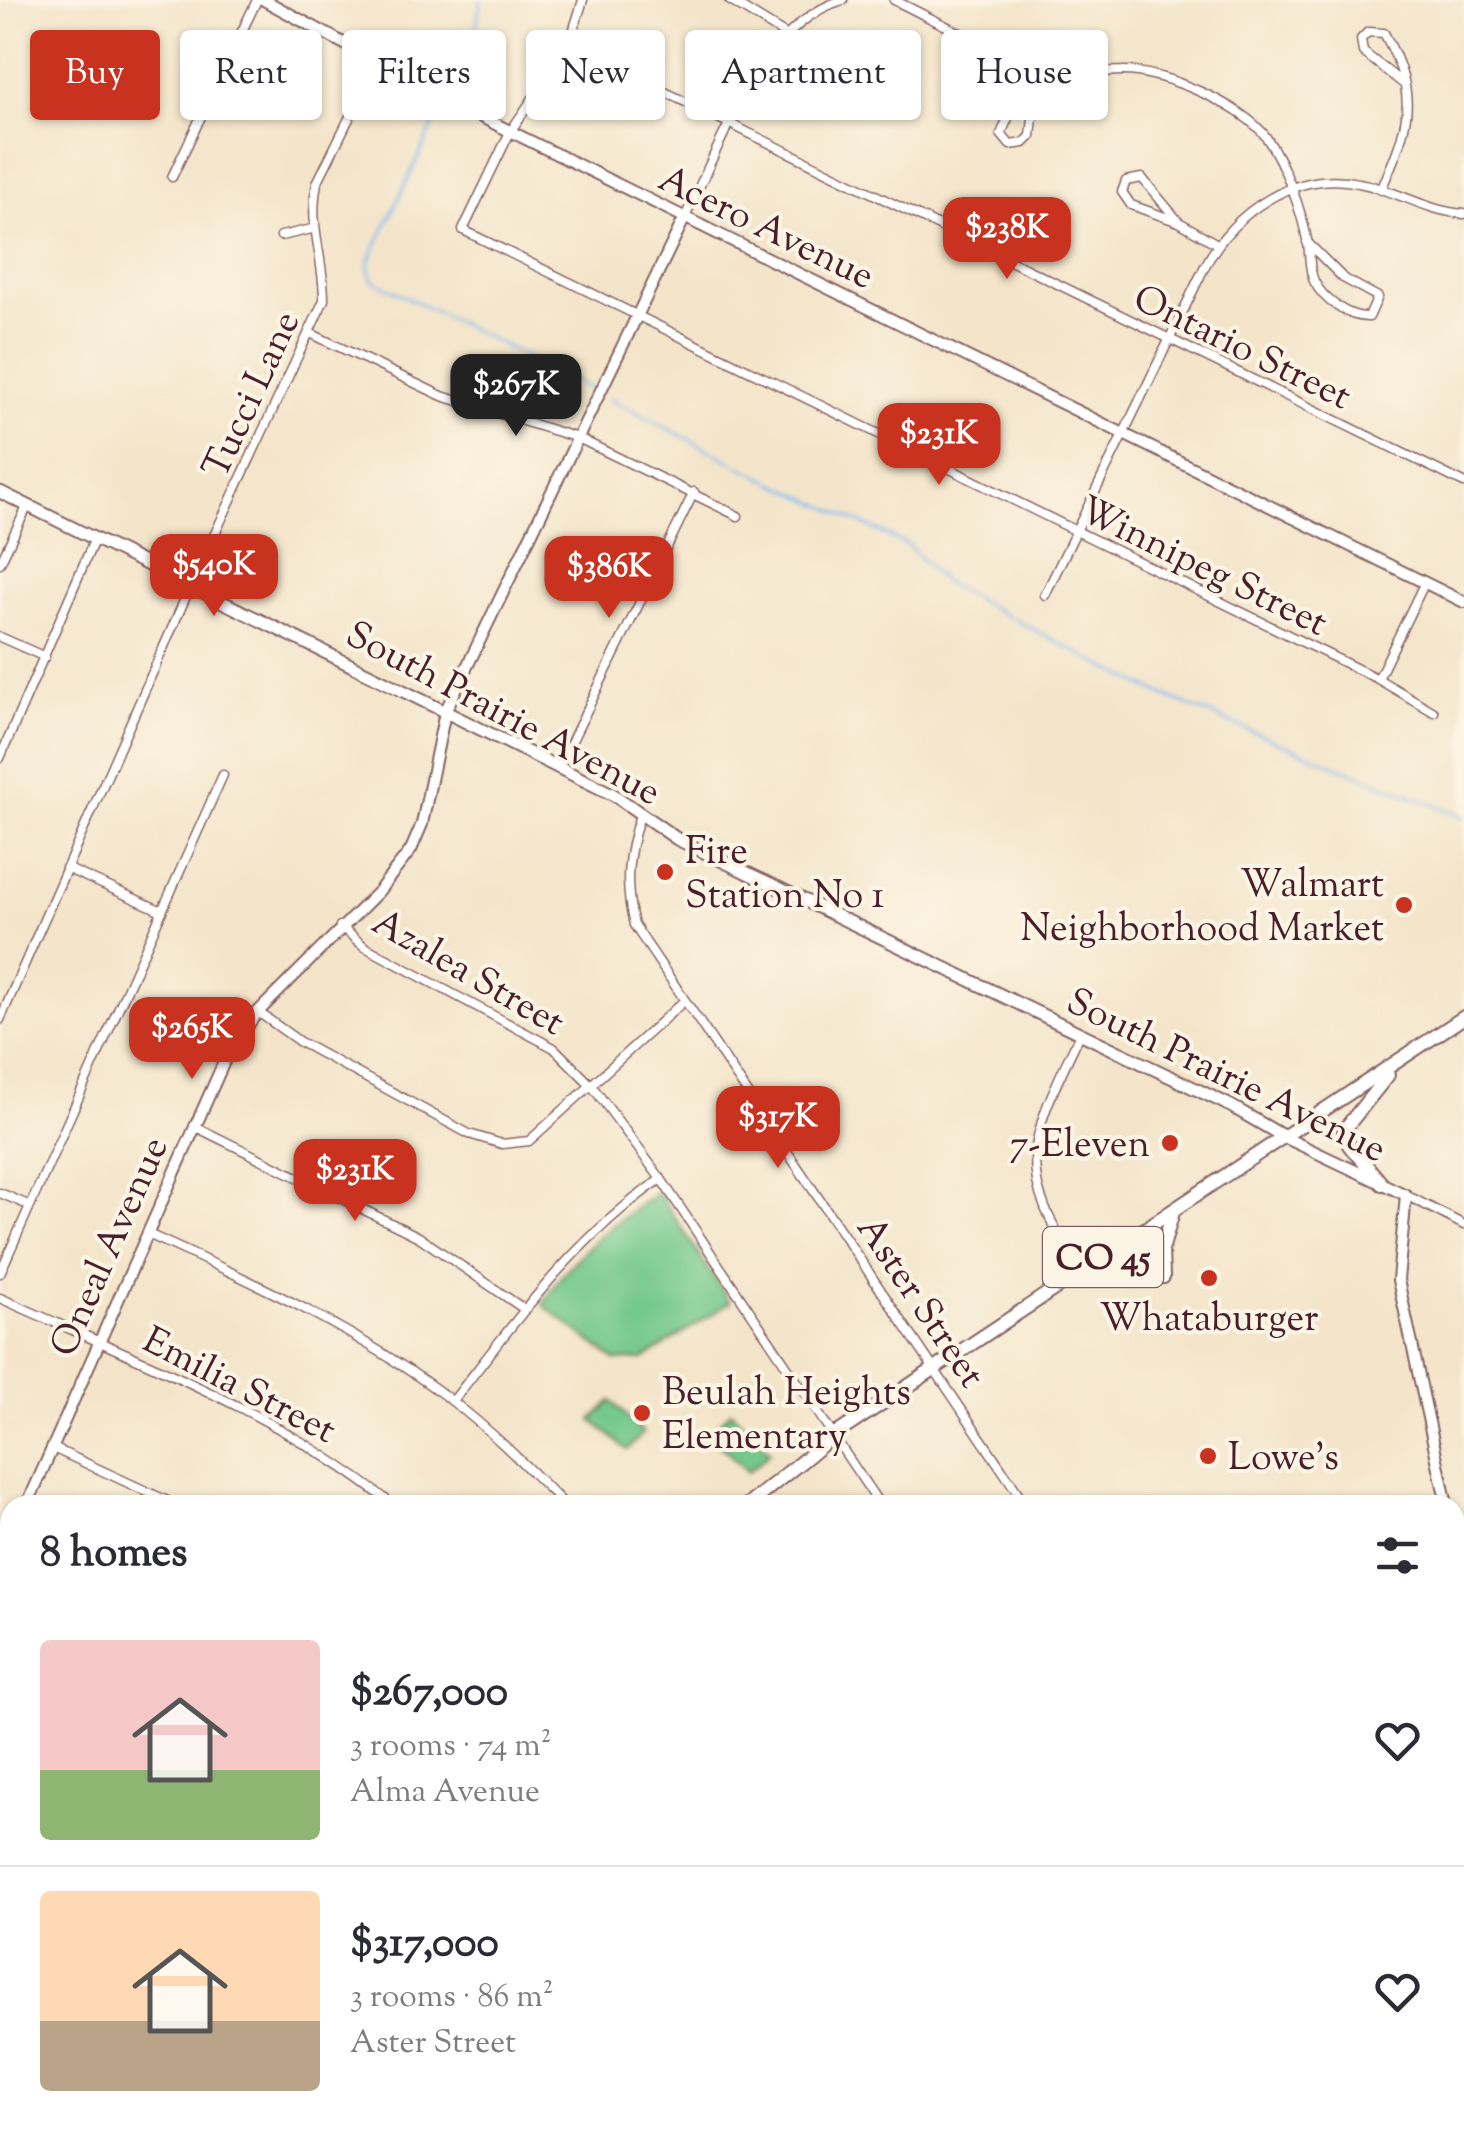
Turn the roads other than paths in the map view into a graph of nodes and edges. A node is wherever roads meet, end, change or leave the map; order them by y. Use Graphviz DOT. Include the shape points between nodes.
graph roads {
  1 [pos="261,0"];
  2 [pos="582,0"];
  3 [pos="729,0"];
  4 [pos="843,0"];
  5 [pos="894,0"];
  6 [pos="573,30"];
  7 [pos="776,30"];
  8 [pos="793,30"];
  9 [pos="959,30"];
  10 [pos="342,42"];
  11 [pos="1034,70"];
  12 [pos="1108,72"];
  13 [pos="1405,85"];
  14 [pos="665,93"];
  15 [pos="526,108"];
  16 [pos="348,120"];
  17 [pos="488,120"];
  18 [pos="734,120"];
  19 [pos="731,126"];
  20 [pos="510,132"];
  21 [pos="172,176"];
  22 [pos="1290,190"];
  23 [pos="1381,190"];
  24 [pos="1464,214"];
  25 [pos="684,219"];
  26 [pos="1179,222"];
  27 [pos="312,229"];
  28 [pos="281,236"];
  29 [pos="1308,242"];
  30 [pos="1217,244"];
  31 [pos="637,318"];
  32 [pos="310,332"];
  33 [pos="1171,342"];
  34 [pos="1124,435"];
  35 [pos="578,438"];
  36 [pos="1464,483"];
  37 [pos="0,492"];
  38 [pos="694,492"];
  39 [pos="28,505"];
  40 [pos="738,516"];
  41 [pos="1075,534"];
  42 [pos="95,538"];
  43 [pos="0,564"];
  44 [pos="1424,584"];
  45 [pos="191,585"];
  46 [pos="1046,596"];
  47 [pos="1464,602"];
  48 [pos="0,637"];
  49 [pos="45,657"];
  50 [pos="1378,679"];
  51 [pos="445,712"];
  52 [pos="1434,712"];
  53 [pos="0,758"];
  54 [pos="559,767"];
  55 [pos="222,775"];
  56 [pos="640,815"];
  57 [pos="66,868"];
  58 [pos="162,910"];
  59 [pos="340,926"];
  60 [pos="684,1001"];
  61 [pos="258,1012"];
  62 [pos="1464,1017"];
  63 [pos="0,1020"];
  64 [pos="1080,1034"];
  65 [pos="1402,1059"];
  66 [pos="592,1086"];
  67 [pos="194,1126"];
  68 [pos="1286,1138"];
  69 [pos="662,1179"];
  70 [pos="1382,1184"];
  71 [pos="0,1193"];
  72 [pos="1406,1195"];
  73 [pos="28,1206"];
  74 [pos="1172,1212"];
  75 [pos="1464,1225"];
  76 [pos="148,1234"];
  77 [pos="1103,1257"];
  78 [pos="1083,1270"];
  79 [pos="0,1273"];
  80 [pos="0,1298"];
  81 [pos="524,1309"];
  82 [pos="98,1343"];
  83 [pos="934,1368"];
  84 [pos="453,1401"];
  85 [pos="833,1436"];
  86 [pos="53,1448"];
  87 [pos="32,1495"];
  88 [pos="154,1495"];
  89 [pos="379,1495"];
  90 [pos="554,1495"];
  91 [pos="760,1495"];
  92 [pos="873,1495"];
  93 [pos="1019,1495"];
  94 [pos="1445,1495"];
  1 -- 10 [label="street, Acero Avenue"];
  1 -- 21 [label="street"];
  2 -- 6 [label="street"];
  3 -- 7 [label="street"];
  4 -- 8 [label="street, Oneal Avenue" via="818,7"];
  5 -- 9 [label="street"];
  11 -- 11 [label="street" via="1001,134 1010,145 1031,136"];
  12 -- 22 [label="street" via="1171,80 1242,115 1277,154"];
  13 -- 13 [label="street" via="1405,70 1384,34 1368,32 1361,38 1363,52"];
  13 -- 23 [label="street" via="1406,131"];
  14 -- 19 [label="street, Ontario Street"];
  15 -- 20 [label="street"];
  16 -- 27 [label="street, Tucci Lane" via="318,182"];
  17 -- 20 [label="street, Acero Avenue"];
  18 -- 19 [label="street, Oneal Avenue"];
  19 -- 25 [label="street, Oneal Avenue"];
  19 -- 33 [label="street, Ontario Street"];
  20 -- 25 [label="street, Acero Avenue"];
  20 -- 31 [label="street, Winnipeg Street" via="464,230"];
  22 -- 23 [label="street" via="1331,180"];
  22 -- 29 [label="street"];
  22 -- 30 [label="street" via="1250,210"];
  23 -- 24 [label="street"];
  25 -- 31 [label="street, Oneal Avenue"];
  25 -- 34 [label="street, Acero Avenue"];
  26 -- 26 [label="street" via="1131,205 1122,192 1126,181 1142,178"];
  26 -- 30 [label="street"];
  27 -- 28 [label="street"];
  27 -- 32 [label="street, Tucci Lane" via="324,266 324,300"];
  29 -- 29 [label="street" via="1343,278 1378,298 1370,317 1320,292"];
  30 -- 33 [label="street"];
  31 -- 35 [label="street, Oneal Avenue"];
  31 -- 41 [label="street, Winnipeg Street"];
  32 -- 35 [label="street" via="442,396"];
  32 -- 45 [label="street, Tucci Lane"];
  33 -- 34 [label="street"];
  33 -- 36 [label="street, Ontario Street"];
  34 -- 41 [label="street"];
  34 -- 44 [label="street, Acero Avenue"];
  35 -- 38 [label="street"];
  35 -- 51 [label="street, Oneal Avenue"];
  37 -- 39 [label="main road, South Prairie Avenue"];
  38 -- 40 [label="street"];
  38 -- 54 [label="street"];
  39 -- 42 [label="main road, South Prairie Avenue"];
  39 -- 43 [label="street"];
  41 -- 46 [label="street"];
  41 -- 50 [label="street, Winnipeg Street"];
  42 -- 45 [label="main road, South Prairie Avenue"];
  42 -- 49 [label="street"];
  44 -- 47 [label="street, Acero Avenue"];
  44 -- 50 [label="street"];
  45 -- 51 [label="main road, South Prairie Avenue"];
  45 -- 57 [label="street, Tucci Lane"];
  48 -- 49 [label="street"];
  49 -- 53 [label="street"];
  50 -- 52 [label="street, Winnipeg Street"];
  51 -- 54 [label="main road, South Prairie Avenue"];
  51 -- 59 [label="street, Oneal Avenue" via="411,850"];
  54 -- 56 [label="main road, South Prairie Avenue"];
  55 -- 58 [label="street"];
  56 -- 60 [label="street, Aster Street" via="627,854 634,926"];
  56 -- 64 [label="main road, South Prairie Avenue"];
  57 -- 58 [label="street"];
  57 -- 63 [label="street, Tucci Lane"];
  58 -- 73 [label="street"];
  59 -- 61 [label="street, Oneal Avenue"];
  59 -- 66 [label="street, Azalea Street" via="365,947 554,1048"];
  60 -- 66 [label="street"];
  60 -- 83 [label="street, Aster Street"];
  61 -- 66 [label="street" via="300,1042 470,1134 502,1144 529,1142"];
  61 -- 67 [label="street, Oneal Avenue" via="231,1046"];
  62 -- 65 [label="main road, CO 45"];
  64 -- 68 [label="main road, South Prairie Avenue"];
  64 -- 78 [label="street" via="1042,1115 1035,1148 1046,1219"];
  65 -- 68 [label="main road, CO 45"];
  65 -- 70 [label="main road" via="1344,1130"];
  66 -- 69 [label="street, Azalea Street"];
  67 -- 76 [label="street, Oneal Avenue"];
  67 -- 81 [label="street" via="419,1237"];
  68 -- 70 [label="street, South Prairie Avenue"];
  68 -- 74 [label="main road, CO 45"];
  69 -- 81 [label="street" via="575,1249"];
  69 -- 85 [label="street, Azalea Street"];
  70 -- 72 [label="street, South Prairie Avenue"];
  71 -- 73 [label="street"];
  72 -- 75 [label="street, South Prairie Avenue"];
  72 -- 94 [label="street" via="1398,1280"];
  73 -- 79 [label="street"];
  74 -- 77 [label="main road, CO 45"];
  74 -- 77 [label="main road" via="1163,1278"];
  76 -- 82 [label="street, Oneal Avenue"];
  76 -- 84 [label="street" via="288,1298"];
  77 -- 78 [label="main road, CO 45"];
  78 -- 83 [label="main road, CO 45"];
  80 -- 82 [label="street, Emilia Street"];
  81 -- 84 [label="street"];
  82 -- 86 [label="street, Oneal Avenue"];
  82 -- 89 [label="street, Emilia Street" via="238,1405"];
  83 -- 85 [label="main road, CO 45"];
  83 -- 93 [label="street, Aster Street"];
  84 -- 90 [label="street"];
  85 -- 91 [label="main road, CO 45"];
  85 -- 92 [label="street, Azalea Street"];
  86 -- 87 [label="street, Oneal Avenue"];
  86 -- 88 [label="street"];
}
